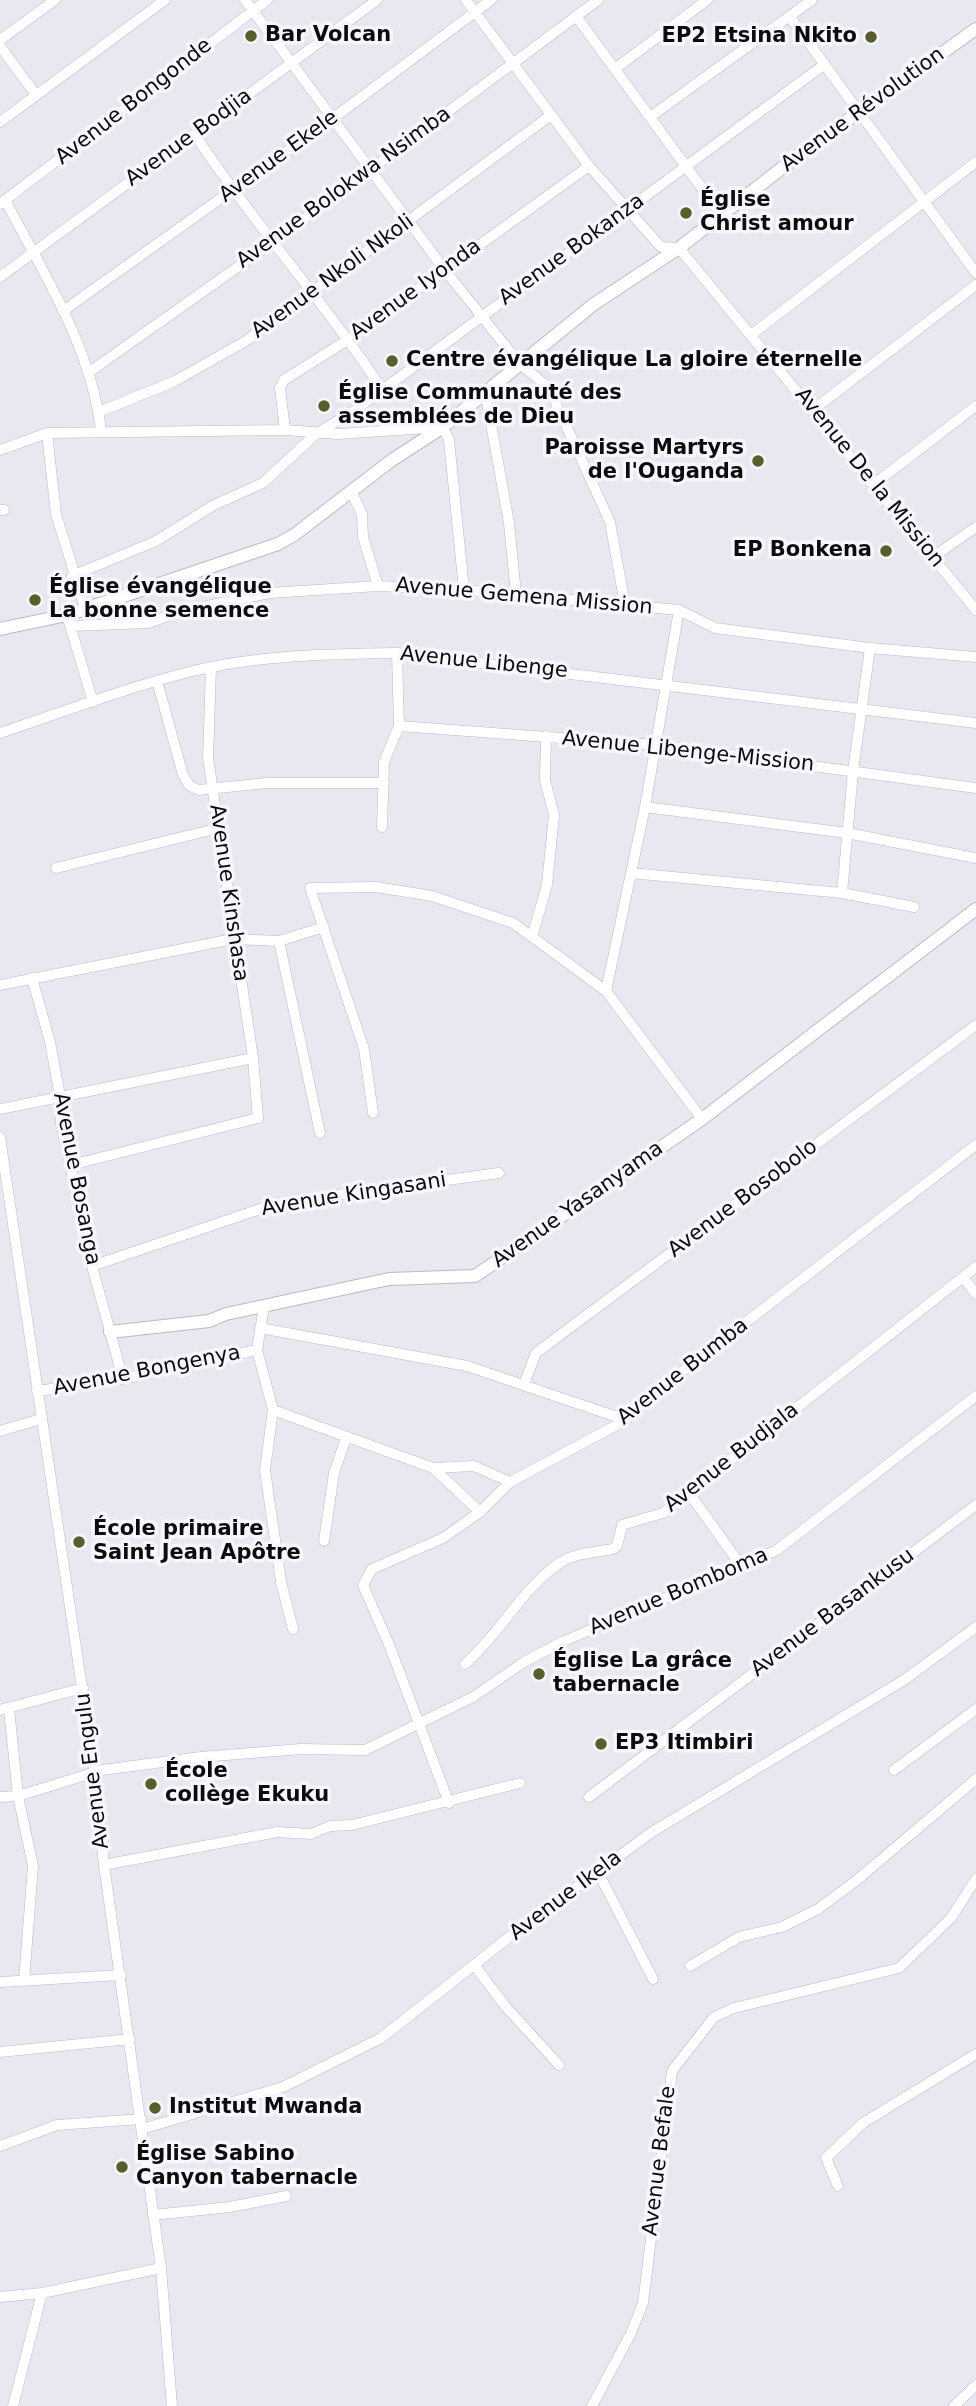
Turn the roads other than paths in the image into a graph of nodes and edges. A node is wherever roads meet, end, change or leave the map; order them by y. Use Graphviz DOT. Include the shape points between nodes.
graph roads {
  1 [pos="55,0"];
  2 [pos="165,0"];
  3 [pos="246,0"];
  4 [pos="267,0"];
  5 [pos="377,0"];
  6 [pos="466,0"];
  7 [pos="491,0"];
  8 [pos="598,0"];
  9 [pos="707,0"];
  10 [pos="812,0"];
  11 [pos="253,10"];
  12 [pos="475,12"];
  13 [pos="576,16"];
  14 [pos="790,17"];
  15 [pos="976,29"];
  16 [pos="0,40"];
  17 [pos="0,46"];
  18 [pos="291,64"];
  19 [pos="825,64"];
  20 [pos="512,65"];
  21 [pos="616,68"];
  22 [pos="36,95"];
  23 [pos="858,112"];
  24 [pos="551,115"];
  25 [pos="650,117"];
  26 [pos="332,119"];
  27 [pos="0,122"];
  28 [pos="195,135"];
  29 [pos="976,162"];
  30 [pos="589,166"];
  31 [pos="685,166"];
  32 [pos="371,170"];
  33 [pos="232,191"];
  34 [pos="2,202"];
  35 [pos="922,202"];
  36 [pos="628,211"];
  37 [pos="720,213"];
  38 [pos="410,221"];
  39 [pos="273,242"];
  40 [pos="678,248"];
  41 [pos="33,252"];
  42 [pos="444,269"];
  43 [pos="976,273"];
  44 [pos="0,277"];
  45 [pos="976,285"];
  46 [pos="312,294"];
  47 [pos="63,312"];
  48 [pos="481,315"];
  49 [pos="751,335"];
  50 [pos="349,339"];
  51 [pos="519,363"];
  52 [pos="88,373"];
  53 [pos="382,389"];
  54 [pos="485,391"];
  55 [pos="976,406"];
  56 [pos="813,410"];
  57 [pos="99,412"];
  58 [pos="443,427"];
  59 [pos="285,430"];
  60 [pos="101,431"];
  61 [pos="47,433"];
  62 [pos="316,433"];
  63 [pos="0,450"];
  64 [pos="873,485"];
  65 [pos="351,491"];
  66 [pos="976,527"];
  67 [pos="933,557"];
  68 [pos="72,576"];
  69 [pos="378,586"];
  70 [pos="464,590"];
  71 [pos="516,594"];
  72 [pos="625,605"];
  73 [pos="85,608"];
  74 [pos="679,610"];
  75 [pos="976,610"];
  76 [pos="69,620"];
  77 [pos="0,629"];
  78 [pos="870,648"];
  79 [pos="397,653"];
  80 [pos="976,657"];
  81 [pos="211,667"];
  82 [pos="157,681"];
  83 [pos="664,683"];
  84 [pos="93,702"];
  85 [pos="861,709"];
  86 [pos="976,723"];
  87 [pos="400,726"];
  88 [pos="0,733"];
  89 [pos="546,736"];
  90 [pos="656,745"];
  91 [pos="853,771"];
  92 [pos="383,783"];
  93 [pos="976,788"];
  94 [pos="213,790"];
  95 [pos="645,807"];
  96 [pos="382,827"];
  97 [pos="219,828"];
  98 [pos="847,833"];
  99 [pos="976,858"];
  100 [pos="56,868"];
  101 [pos="631,873"];
  102 [pos="842,893"];
  103 [pos="914,907"];
  104 [pos="975,912"];
  105 [pos="324,927"];
  106 [pos="532,937"];
  107 [pos="233,939"];
  108 [pos="279,941"];
  109 [pos="32,978"];
  110 [pos="0,985"];
  111 [pos="606,990"];
  112 [pos="976,1025"];
  113 [pos="253,1058"];
  114 [pos="60,1096"];
  115 [pos="0,1109"];
  116 [pos="373,1113"];
  117 [pos="702,1119"];
  118 [pos="320,1133"];
  119 [pos="0,1137"];
  120 [pos="976,1146"];
  121 [pos="71,1165"];
  122 [pos="499,1173"];
  123 [pos="3,1181"];
  124 [pos="92,1266"];
  125 [pos="976,1267"];
  126 [pos="963,1277"];
  127 [pos="976,1294"];
  128 [pos="264,1306"];
  129 [pos="260,1328"];
  130 [pos="110,1332"];
  131 [pos="257,1350"];
  132 [pos="123,1379"];
  133 [pos="524,1384"];
  134 [pos="37,1391"];
  135 [pos="976,1396"];
  136 [pos="272,1410"];
  137 [pos="41,1419"];
  138 [pos="626,1420"];
  139 [pos="0,1431"];
  140 [pos="346,1438"];
  141 [pos="433,1468"];
  142 [pos="510,1482"];
  143 [pos="689,1493"];
  144 [pos="976,1505"];
  145 [pos="480,1512"];
  146 [pos="324,1541"];
  147 [pos="742,1567"];
  148 [pos="976,1626"];
  149 [pos="293,1629"];
  150 [pos="465,1664"];
  151 [pos="83,1688"];
  152 [pos="976,1709"];
  153 [pos="4,1710"];
  154 [pos="418,1724"];
  155 [pos="894,1770"];
  156 [pos="95,1775"];
  157 [pos="976,1779"];
  158 [pos="520,1783"];
  159 [pos="18,1796"];
  160 [pos="0,1797"];
  161 [pos="589,1797"];
  162 [pos="449,1803"];
  163 [pos="104,1866"];
  164 [pos="598,1872"];
  165 [pos="976,1880"];
  166 [pos="474,1965"];
  167 [pos="690,1966"];
  168 [pos="121,1975"];
  169 [pos="653,1979"];
  170 [pos="24,1981"];
  171 [pos="0,1982"];
  172 [pos="130,2039"];
  173 [pos="0,2052"];
  174 [pos="976,2053"];
  175 [pos="559,2065"];
  176 [pos="141,2124"];
  177 [pos="0,2146"];
  178 [pos="838,2186"];
  179 [pos="285,2196"];
  180 [pos="153,2215"];
  181 [pos="161,2268"];
  182 [pos="42,2293"];
  183 [pos="0,2297"];
  184 [pos="976,2385"];
  185 [pos="13,2406"];
  186 [pos="172,2406"];
  187 [pos="592,2406"];
  188 [pos="954,2406"];
  1 -- 16 [label="street"];
  2 -- 22 [label="street"];
  3 -- 11 [label="street"];
  4 -- 11 [label="street, Avenue Bongonde"];
  5 -- 18 [label="street, Avenue Bodjia"];
  6 -- 12 [label="street, Avenue De la Mission"];
  7 -- 12 [label="street, Avenue Ekele"];
  8 -- 13 [label="street, Avenue Bolokwa Nsimba"];
  9 -- 21 [label="street"];
  10 -- 14 [label="street"];
  11 -- 18 [label="street"];
  11 -- 34 [label="street, Avenue Bongonde"];
  12 -- 20 [label="street, Avenue De la Mission"];
  12 -- 26 [label="street, Avenue Ekele"];
  13 -- 20 [label="street, Avenue Bolokwa Nsimba"];
  13 -- 21 [label="street"];
  14 -- 19 [label="street"];
  14 -- 25 [label="street"];
  15 -- 23 [label="street, Avenue Révolution"];
  17 -- 22 [label="street"];
  18 -- 26 [label="street"];
  18 -- 28 [label="street, Avenue Bodjia"];
  19 -- 23 [label="street"];
  19 -- 31 [label="street, Avenue Bokanza"];
  20 -- 24 [label="street, Avenue De la Mission"];
  20 -- 32 [label="street, Avenue Bolokwa Nsimba"];
  21 -- 25 [label="street"];
  22 -- 27 [label="street"];
  23 -- 35 [label="street"];
  23 -- 37 [label="street, Avenue Révolution"];
  24 -- 30 [label="street, Avenue De la Mission"];
  24 -- 38 [label="street, Avenue Nkoli Nkoli"];
  25 -- 31 [label="street"];
  26 -- 32 [label="street"];
  26 -- 33 [label="street, Avenue Ekele"];
  28 -- 33 [label="street"];
  28 -- 41 [label="street, Avenue Bodjia"];
  29 -- 35 [label="street"];
  30 -- 36 [label="street, Avenue De la Mission"];
  30 -- 42 [label="street, Avenue Iyonda"];
  31 -- 36 [label="street, Avenue Bokanza"];
  31 -- 37 [label="street"];
  32 -- 38 [label="street"];
  32 -- 39 [label="street, Avenue Bolokwa Nsimba"];
  33 -- 39 [label="street"];
  33 -- 47 [label="street, Avenue Ekele"];
  34 -- 41 [label="street"];
  35 -- 43 [label="street"];
  35 -- 49 [label="street"];
  36 -- 40 [label="street, Avenue De la Mission" via="661,247"];
  36 -- 48 [label="street, Avenue Bokanza"];
  37 -- 40 [label="street, Avenue Révolution"];
  38 -- 42 [label="street"];
  38 -- 46 [label="street, Avenue Nkoli Nkoli"];
  39 -- 46 [label="street"];
  39 -- 52 [label="street, Avenue Bolokwa Nsimba"];
  40 -- 49 [label="street, Avenue De la Mission"];
  40 -- 51 [label="street, Avenue Révolution" via="594,304"];
  41 -- 44 [label="street, Avenue Bodjia"];
  41 -- 47 [label="street"];
  42 -- 48 [label="street"];
  42 -- 50 [label="street, Avenue Iyonda"];
  45 -- 56 [label="street"];
  46 -- 50 [label="street"];
  46 -- 57 [label="street, Avenue Nkoli Nkoli" via="246,341 175,381"];
  47 -- 52 [label="street"];
  48 -- 51 [label="street"];
  48 -- 53 [label="street, Avenue Bokanza"];
  49 -- 56 [label="street, Avenue De la Mission"];
  50 -- 53 [label="street"];
  50 -- 59 [label="street, Avenue Iyonda" via="284,380 280,388"];
  51 -- 54 [label="street, Avenue Révolution"];
  51 -- 72 [label="street" via="549,388 610,522"];
  52 -- 57 [label="street"];
  53 -- 62 [label="street, Avenue Bokanza"];
  54 -- 58 [label="street, Avenue Révolution"];
  54 -- 71 [label="street" via="509,523"];
  55 -- 64 [label="street"];
  56 -- 64 [label="street, Avenue De la Mission"];
  57 -- 60 [label="street"];
  58 -- 62 [label="street"];
  58 -- 65 [label="street, Avenue Révolution"];
  58 -- 70 [label="street" via="449,440"];
  59 -- 60 [label="street"];
  59 -- 62 [label="street"];
  60 -- 61 [label="street"];
  61 -- 63 [label="street"];
  61 -- 68 [label="street" via="55,514"];
  62 -- 68 [label="street, Avenue Bokanza" via="263,483 214,505 156,541"];
  64 -- 67 [label="street, Avenue De la Mission"];
  65 -- 69 [label="street" via="362,514 363,537"];
  65 -- 73 [label="street, Avenue Révolution" via="278,544"];
  66 -- 67 [label="street"];
  67 -- 75 [label="street, Avenue De la Mission"];
  68 -- 73 [label="street"];
  69 -- 70 [label="street, Avenue Gemena Mission"];
  69 -- 76 [label="street, Avenue Gemena Mission" via="269,593 148,623"];
  70 -- 71 [label="street, Avenue Gemena Mission"];
  71 -- 72 [label="street, Avenue Gemena Mission"];
  72 -- 74 [label="street, Avenue Gemena Mission"];
  73 -- 76 [label="street, Avenue Révolution"];
  74 -- 78 [label="street, Avenue Gemena Mission" via="715,628"];
  74 -- 83 [label="street"];
  76 -- 77 [label="street, Avenue Révolution"];
  76 -- 84 [label="street"];
  78 -- 80 [label="street, Avenue Gemena Mission"];
  78 -- 85 [label="street"];
  79 -- 81 [label="street, Avenue Libenge" via="300,654"];
  79 -- 83 [label="street, Avenue Libenge"];
  79 -- 87 [label="street"];
  81 -- 82 [label="street, Avenue Libenge"];
  81 -- 94 [label="street, Avenue Kinshasa" via="208,758"];
  82 -- 84 [label="street, Avenue Libenge"];
  82 -- 94 [label="street" via="183,775 198,790"];
  83 -- 85 [label="street, Avenue Libenge"];
  83 -- 90 [label="street"];
  84 -- 88 [label="street, Avenue Libenge"];
  85 -- 86 [label="street, Avenue Libenge"];
  85 -- 91 [label="street"];
  87 -- 89 [label="street, Avenue Libenge-Mission"];
  87 -- 92 [label="street" via="384,762"];
  89 -- 90 [label="street, Avenue Libenge-Mission"];
  89 -- 106 [label="street" via="545,780 554,815 547,885"];
  90 -- 91 [label="street, Avenue Libenge-Mission"];
  90 -- 95 [label="street"];
  91 -- 93 [label="street, Avenue Libenge-Mission"];
  91 -- 98 [label="street"];
  92 -- 94 [label="street" via="267,783"];
  92 -- 96 [label="street"];
  94 -- 97 [label="street, Avenue Kinshasa"];
  95 -- 98 [label="street"];
  95 -- 101 [label="street"];
  97 -- 100 [label="street"];
  97 -- 107 [label="street, Avenue Kinshasa"];
  98 -- 99 [label="street"];
  98 -- 102 [label="street"];
  101 -- 102 [label="street"];
  101 -- 111 [label="street"];
  102 -- 103 [label="street"];
  104 -- 117 [label="street, Avenue Yasanyama"];
  105 -- 106 [label="street" via="310,888 376,887 432,896 513,923"];
  105 -- 108 [label="street"];
  105 -- 116 [label="street" via="363,1048"];
  106 -- 111 [label="street"];
  107 -- 108 [label="street"];
  107 -- 109 [label="street"];
  107 -- 113 [label="street, Avenue Kinshasa"];
  108 -- 118 [label="street"];
  109 -- 110 [label="street"];
  109 -- 114 [label="street, Avenue Bosanga"];
  111 -- 117 [label="street"];
  112 -- 133 [label="street, Avenue Bosobolo" via="536,1353"];
  113 -- 114 [label="street"];
  113 -- 121 [label="street, Avenue Kinshasa" via="258,1118"];
  114 -- 115 [label="street"];
  114 -- 121 [label="street, Avenue Bosanga"];
  117 -- 128 [label="street, Avenue Yasanyama" via="475,1276 389,1279"];
  119 -- 123 [label="street, Avenue Engulu"];
  120 -- 138 [label="street, Avenue Bumba" via="645,1400"];
  121 -- 124 [label="street, Avenue Bosanga"];
  122 -- 124 [label="street, Avenue Kingasani" via="278,1203"];
  123 -- 134 [label="street, Avenue Engulu"];
  124 -- 130 [label="street, Avenue Bosanga"];
  125 -- 126 [label="street, Avenue Budjala"];
  126 -- 127 [label="street"];
  126 -- 143 [label="street, Avenue Budjala"];
  128 -- 129 [label="street"];
  128 -- 130 [label="street, Avenue Yasanyama" via="209,1321"];
  129 -- 131 [label="street"];
  129 -- 133 [label="street" via="467,1366"];
  130 -- 132 [label="street, Avenue Bosanga"];
  131 -- 132 [label="street, Avenue Bongenya"];
  131 -- 136 [label="street"];
  132 -- 134 [label="street, Avenue Bongenya"];
  133 -- 138 [label="street"];
  134 -- 137 [label="street, Avenue Engulu"];
  135 -- 147 [label="street, Avenue Bomboma" via="777,1550"];
  136 -- 140 [label="street"];
  136 -- 149 [label="street" via="265,1470 281,1582"];
  137 -- 139 [label="street"];
  137 -- 151 [label="street, Avenue Engulu"];
  138 -- 142 [label="street, Avenue Bumba"];
  140 -- 141 [label="street"];
  140 -- 146 [label="street" via="334,1473"];
  141 -- 142 [label="street" via="474,1466"];
  141 -- 145 [label="street"];
  142 -- 145 [label="street, Avenue Bumba"];
  143 -- 147 [label="street"];
  143 -- 150 [label="street, Avenue Budjala" via="663,1513 625,1523 613,1549 562,1562"];
  144 -- 161 [label="street, Avenue Basankusu"];
  145 -- 154 [label="street, Avenue Bumba" via="443,1538 372,1569 363,1585"];
  147 -- 154 [label="street, Avenue Bomboma" via="562,1642 473,1697"];
  148 -- 164 [label="street, Avenue Ikela" via="904,1680 652,1832"];
  151 -- 153 [label="street"];
  151 -- 156 [label="street, Avenue Engulu"];
  152 -- 155 [label="street"];
  153 -- 159 [label="street"];
  154 -- 156 [label="street, Avenue Bomboma" via="365,1750 302,1749 201,1757 102,1770"];
  154 -- 162 [label="street"];
  156 -- 159 [label="street, Avenue Bomboma"];
  156 -- 163 [label="street, Avenue Engulu"];
  157 -- 167 [label="street" via="818,1909 782,1927 739,1937"];
  158 -- 162 [label="street"];
  159 -- 160 [label="street, Avenue Bomboma"];
  159 -- 170 [label="street" via="33,1866"];
  162 -- 163 [label="street" via="330,1826 312,1834 277,1832"];
  163 -- 168 [label="street, Avenue Engulu"];
  164 -- 166 [label="street, Avenue Ikela"];
  164 -- 169 [label="street"];
  165 -- 187 [label="street, Avenue Befale" via="951,1918 899,1968 734,2008 714,2017 672,2071 643,2303"];
  166 -- 175 [label="street"];
  166 -- 176 [label="street, Avenue Ikela" via="381,2038 284,2087"];
  168 -- 170 [label="street"];
  168 -- 172 [label="street, Avenue Engulu"];
  170 -- 171 [label="street"];
  172 -- 173 [label="street"];
  172 -- 176 [label="street, Avenue Engulu"];
  174 -- 178 [label="street" via="863,2123 826,2158"];
  176 -- 177 [label="street, Avenue Ikela" via="57,2125"];
  176 -- 180 [label="street, Avenue Engulu"];
  179 -- 180 [label="street"];
  180 -- 181 [label="street, Avenue Engulu"];
  181 -- 182 [label="street"];
  181 -- 186 [label="street, Avenue Engulu"];
  182 -- 183 [label="street"];
  182 -- 185 [label="street"];
  184 -- 188 [label="street"];
}
